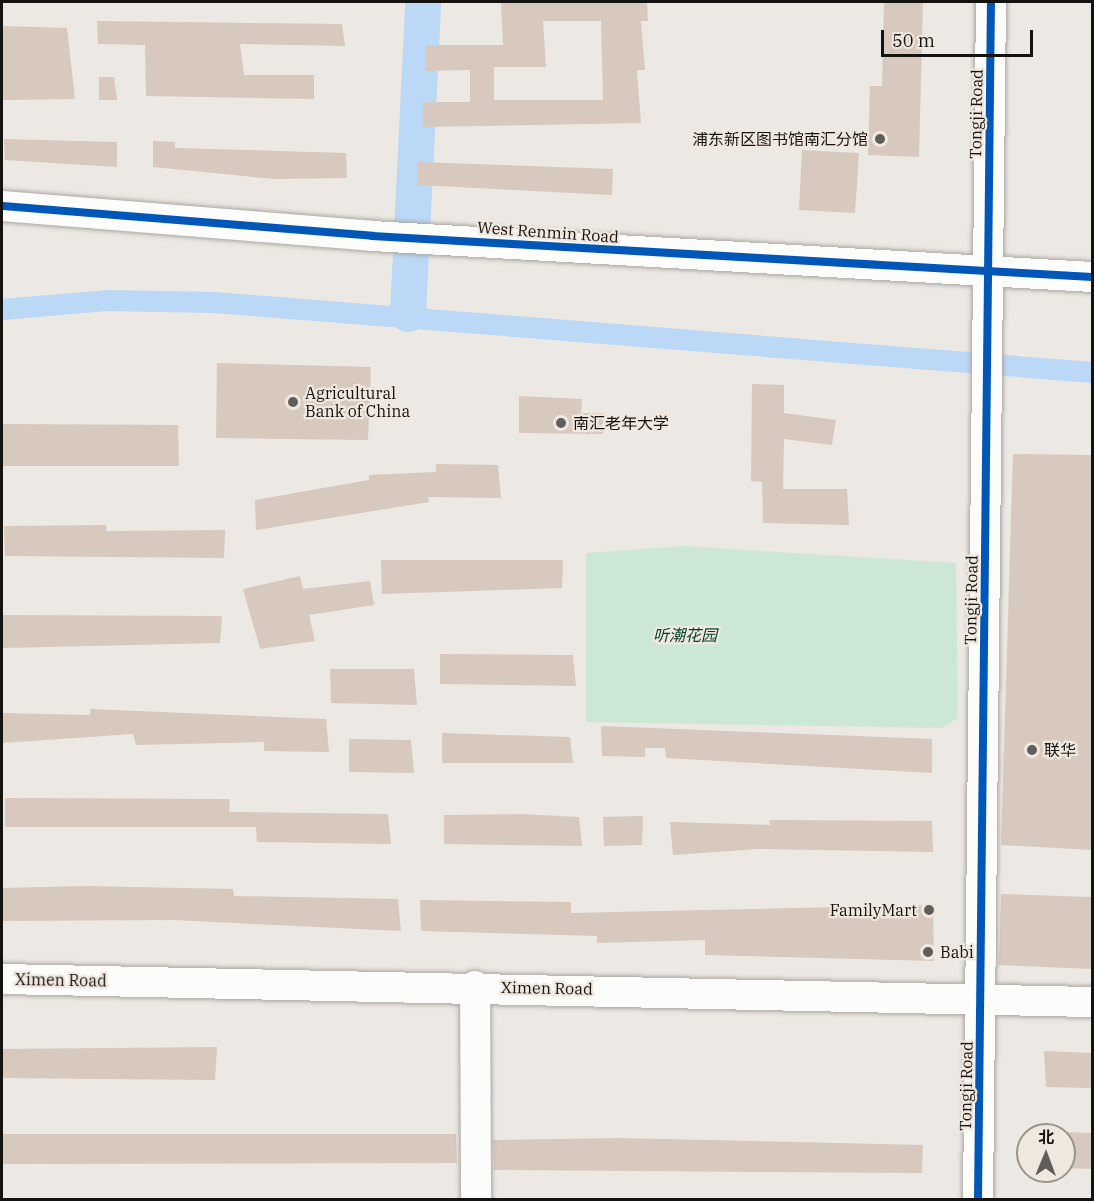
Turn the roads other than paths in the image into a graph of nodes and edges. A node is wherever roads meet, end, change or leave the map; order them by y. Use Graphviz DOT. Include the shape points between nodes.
graph roads {
  1 [pos="992,2"];
  2 [pos="2,206"];
  3 [pos="987,273"];
  4 [pos="1092,277"];
  5 [pos="2,979"];
  6 [pos="475,986"];
  7 [pos="980,997"];
  8 [pos="1092,1002"];
  9 [pos="476,1200"];
  10 [pos="978,1200"];
  1 -- 3 [label="street, Tongji Road"];
  2 -- 3 [label="street, West Renmin Road" via="374,236"];
  3 -- 4 [label="street, West Renmin Road"];
  3 -- 7 [label="street, Tongji Road"];
  5 -- 6 [label="street, Ximen Road"];
  6 -- 7 [label="street, Ximen Road"];
  6 -- 9 [label="street"];
  7 -- 8 [label="street, Ximen Road"];
  7 -- 10 [label="street, Tongji Road"];
}
